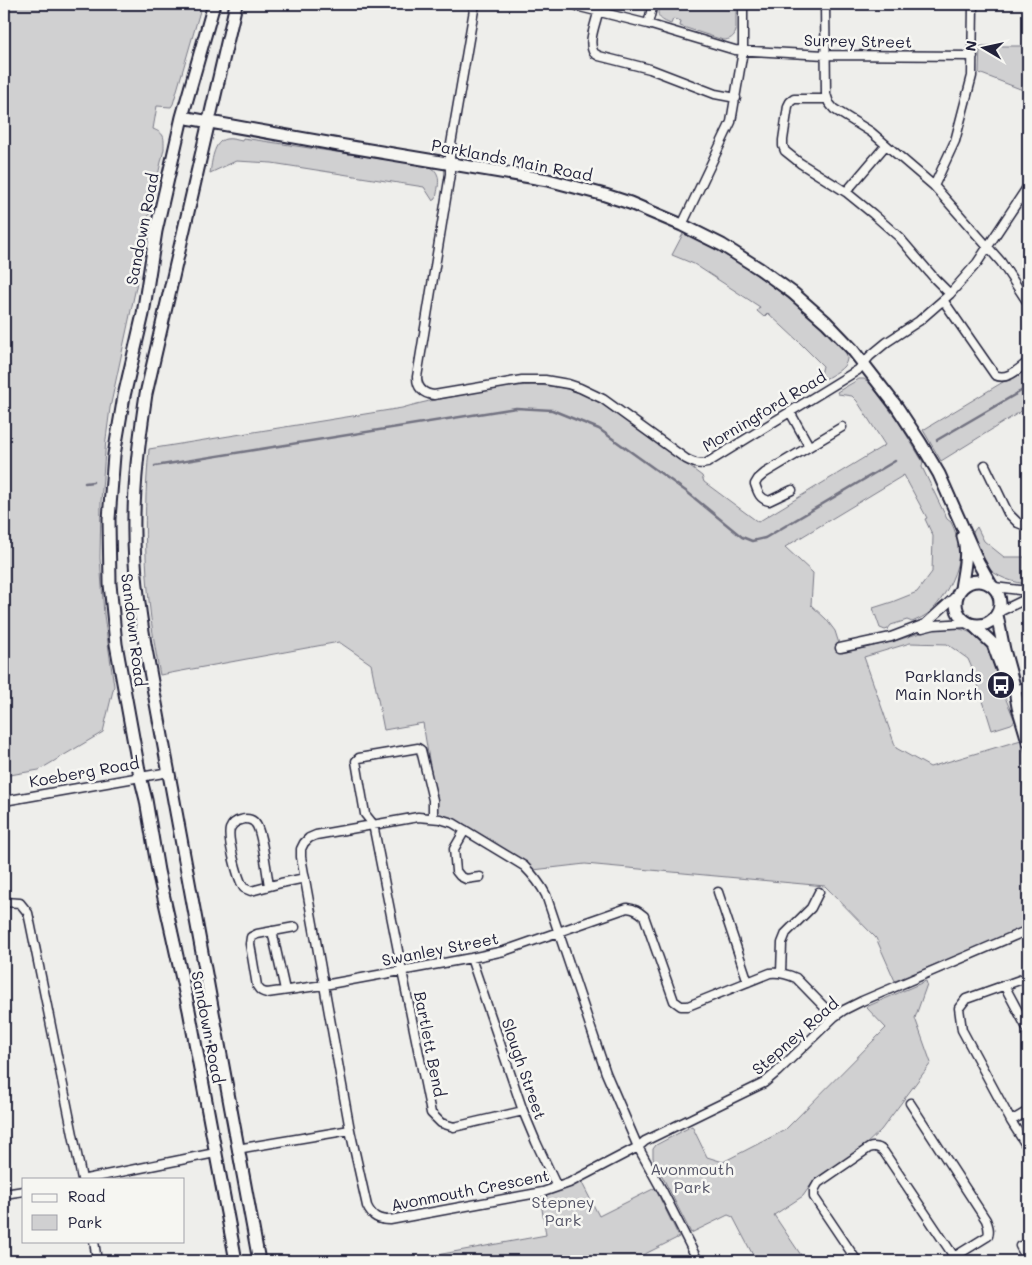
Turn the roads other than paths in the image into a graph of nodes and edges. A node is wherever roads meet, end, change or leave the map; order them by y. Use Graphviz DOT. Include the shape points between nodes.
graph roads {
  1 [pos="214,4"];
  2 [pos="236,4"];
  3 [pos="475,4"];
  4 [pos="574,4"];
  5 [pos="653,4"];
  6 [pos="743,4"];
  7 [pos="825,4"];
  8 [pos="973,4"];
  9 [pos="598,12"];
  10 [pos="648,24"];
  11 [pos="743,50"];
  12 [pos="825,55"];
  13 [pos="973,56"];
  14 [pos="736,98"];
  15 [pos="827,99"];
  16 [pos="182,117"];
  17 [pos="208,122"];
  18 [pos="886,145"];
  19 [pos="450,164"];
  20 [pos="934,186"];
  21 [pos="1028,186"];
  22 [pos="846,192"];
  23 [pos="682,225"];
  24 [pos="987,247"];
  25 [pos="950,294"];
  26 [pos="943,300"];
  27 [pos="1028,303"];
  28 [pos="1028,362"];
  29 [pos="863,364"];
  30 [pos="790,412"];
  31 [pos="842,427"];
  32 [pos="809,446"];
  33 [pos="985,465"];
  34 [pos="792,490"];
  35 [pos="952,501"];
  36 [pos="1028,527"];
  37 [pos="992,586"];
  38 [pos="1028,591"];
  39 [pos="959,592"];
  40 [pos="1028,598"];
  41 [pos="998,613"];
  42 [pos="971,624"];
  43 [pos="906,632"];
  44 [pos="840,648"];
  45 [pos="1028,686"];
  46 [pos="1015,690"];
  47 [pos="1018,706"];
  48 [pos="1028,741"];
  49 [pos="169,772"];
  50 [pos="140,776"];
  51 [pos="4,800"];
  52 [pos="433,818"];
  53 [pos="373,824"];
  54 [pos="465,830"];
  55 [pos="480,877"];
  56 [pos="305,878"];
  57 [pos="269,886"];
  58 [pos="718,892"];
  59 [pos="819,892"];
  60 [pos="4,902"];
  61 [pos="295,927"];
  62 [pos="1028,930"];
  63 [pos="272,931"];
  64 [pos="558,932"];
  65 [pos="472,958"];
  66 [pos="402,971"];
  67 [pos="781,973"];
  68 [pos="1028,977"];
  69 [pos="748,982"];
  70 [pos="324,985"];
  71 [pos="1004,985"];
  72 [pos="285,990"];
  73 [pos="834,1017"];
  74 [pos="1028,1030"];
  75 [pos="910,1103"];
  76 [pos="524,1111"];
  77 [pos="1028,1111"];
  78 [pos="1011,1121"];
  79 [pos="350,1130"];
  80 [pos="638,1146"];
  81 [pos="1028,1148"];
  82 [pos="238,1149"];
  83 [pos="215,1153"];
  84 [pos="82,1178"];
  85 [pos="91,1178"];
  86 [pos="557,1187"];
  87 [pos="22,1191"];
  88 [pos="4,1194"];
  89 [pos="94,1242"];
  90 [pos="1020,1246"];
  91 [pos="956,1259"];
  92 [pos="96,1261"];
  93 [pos="236,1261"];
  94 [pos="259,1261"];
  95 [pos="698,1261"];
  96 [pos="857,1261"];
  97 [pos="1028,1261"];
  1 -- 16 [label="main road, Sandown Road"];
  2 -- 17 [label="main road, Sandown Road"];
  3 -- 19 [label="street"];
  4 -- 9 [label="street, Surrey Street"];
  5 -- 10 [label="street"];
  6 -- 11 [label="street"];
  7 -- 12 [label="street"];
  8 -- 13 [label="street"];
  9 -- 10 [label="street, Surrey Street"];
  9 -- 14 [label="street" via="592,39 594,53 715,94"];
  10 -- 11 [label="street, Surrey Street" via="722,47"];
  11 -- 12 [label="street, Surrey Street"];
  11 -- 14 [label="street"];
  12 -- 13 [label="street, Surrey Street"];
  12 -- 15 [label="street"];
  13 -- 20 [label="street" via="972,76 955,141"];
  14 -- 23 [label="street" via="726,135"];
  15 -- 18 [label="street" via="834,109"];
  15 -- 22 [label="street" via="794,99 790,102 783,146 800,163"];
  16 -- 17 [label="main road, Parklands Main Road"];
  16 -- 50 [label="main road, Sandown Road" via="124,396 114,455 109,520 110,584 116,644"];
  17 -- 19 [label="main road, Parklands Main Road"];
  17 -- 49 [label="main road, Sandown Road" via="146,394 134,488 139,601"];
  18 -- 20 [label="street"];
  18 -- 22 [label="street"];
  19 -- 23 [label="main road, Parklands Main Road" via="578,187 630,203"];
  19 -- 30 [label="street, Morningford Road" via="417,376 419,387 426,393 434,395 522,380 568,384 603,399 686,459 700,464 707,463"];
  20 -- 24 [label="street"];
  21 -- 24 [label="street, Morningford Road"];
  22 -- 25 [label="street" via="899,237"];
  23 -- 29 [label="main road, Parklands Main Road" via="760,269 793,293 826,322"];
  24 -- 25 [label="street, Morningford Road" via="977,264"];
  24 -- 27 [label="street"];
  25 -- 26 [label="street, Morningford Road"];
  26 -- 28 [label="street" via="995,375 1006,377"];
  26 -- 29 [label="street, Morningford Road"];
  29 -- 30 [label="street, Morningford Road"];
  29 -- 35 [label="main road, Parklands Main Road" via="898,407"];
  30 -- 32 [label="street"];
  31 -- 32 [label="street"];
  32 -- 34 [label="street" via="765,473 755,484 760,496 769,501"];
  33 -- 36 [label="street" via="1008,513"];
  35 -- 37 [label="main road, Parklands Main Road"];
  35 -- 39 [label="main road, Parklands Main Road" via="965,540"];
  37 -- 38 [label="street"];
  37 -- 39 [label="main road" via="975,581"];
  37 -- 41 [label="main road" via="999,596"];
  39 -- 42 [label="main road" via="957,611 963,620"];
  39 -- 43 [label="street" via="925,624"];
  40 -- 41 [label="street"];
  41 -- 42 [label="main road" via="987,624"];
  41 -- 46 [label="main road"];
  42 -- 43 [label="street" via="934,625"];
  42 -- 47 [label="main road" via="993,644"];
  43 -- 44 [label="street"];
  45 -- 46 [label="street"];
  46 -- 47 [label="main road"];
  47 -- 48 [label="main road"];
  49 -- 50 [label="street, Koeberg Road"];
  49 -- 82 [label="main road, Sandown Road"];
  50 -- 51 [label="street, Koeberg Road"];
  50 -- 83 [label="main road, Sandown Road"];
  52 -- 53 [label="street, Avonmouth Crescent" via="418,816"];
  52 -- 53 [label="street" via="433,800 418,748 356,761 365,814"];
  52 -- 54 [label="street, Avonmouth Crescent"];
  53 -- 56 [label="street, Avonmouth Crescent" via="309,838 301,852"];
  53 -- 66 [label="street"];
  54 -- 55 [label="street" via="454,849 456,871 466,879"];
  54 -- 64 [label="street, Avonmouth Crescent" via="532,874 541,884"];
  56 -- 57 [label="street"];
  56 -- 70 [label="street, Avonmouth Crescent"];
  57 -- 57 [label="street" via="251,891 242,886 229,833 230,827 242,819 252,820 259,830"];
  58 -- 69 [label="street"];
  59 -- 67 [label="street" via="811,908 786,933 782,943"];
  60 -- 84 [label="street" via="20,903 28,913"];
  61 -- 63 [label="street"];
  62 -- 73 [label="street, Stepney Road" via="862,1001"];
  63 -- 72 [label="street"];
  63 -- 72 [label="street, Swanley Street" via="257,934 250,940 257,986 268,993"];
  64 -- 65 [label="street, Swanley Street" via="504,951"];
  64 -- 69 [label="street, Swanley Street" via="632,908 644,916 676,1003 688,1006"];
  64 -- 80 [label="street, Avonmouth Crescent" via="606,1073"];
  65 -- 66 [label="street, Swanley Street"];
  65 -- 76 [label="street, Slough Street"];
  66 -- 70 [label="street, Swanley Street"];
  66 -- 76 [label="street, Bartlett Bend" via="429,1109 434,1117 441,1123 458,1126"];
  67 -- 69 [label="street" via="770,973"];
  67 -- 73 [label="street" via="796,978"];
  68 -- 71 [label="street"];
  70 -- 72 [label="street, Swanley Street"];
  70 -- 79 [label="street, Avonmouth Crescent"];
  71 -- 74 [label="street"];
  71 -- 78 [label="street" via="966,998 958,1008 962,1030"];
  73 -- 80 [label="street, Stepney Road" via="764,1083"];
  75 -- 91 [label="street" via="989,1227 988,1236"];
  76 -- 86 [label="street, Slough Street"];
  77 -- 78 [label="street"];
  78 -- 81 [label="street"];
  79 -- 82 [label="street"];
  79 -- 86 [label="street, Avonmouth Crescent" via="366,1202 377,1218 390,1220"];
  80 -- 86 [label="street, Avonmouth Crescent"];
  80 -- 95 [label="street"];
  82 -- 94 [label="main road, Sandown Road"];
  83 -- 85 [label="street"];
  83 -- 93 [label="main road, Sandown Road"];
  87 -- 88 [label="street"];
  89 -- 92 [label="street"];
  90 -- 97 [label="street"];
  91 -- 96 [label="street" via="884,1152 874,1147 818,1183 814,1190 814,1197"];
}
